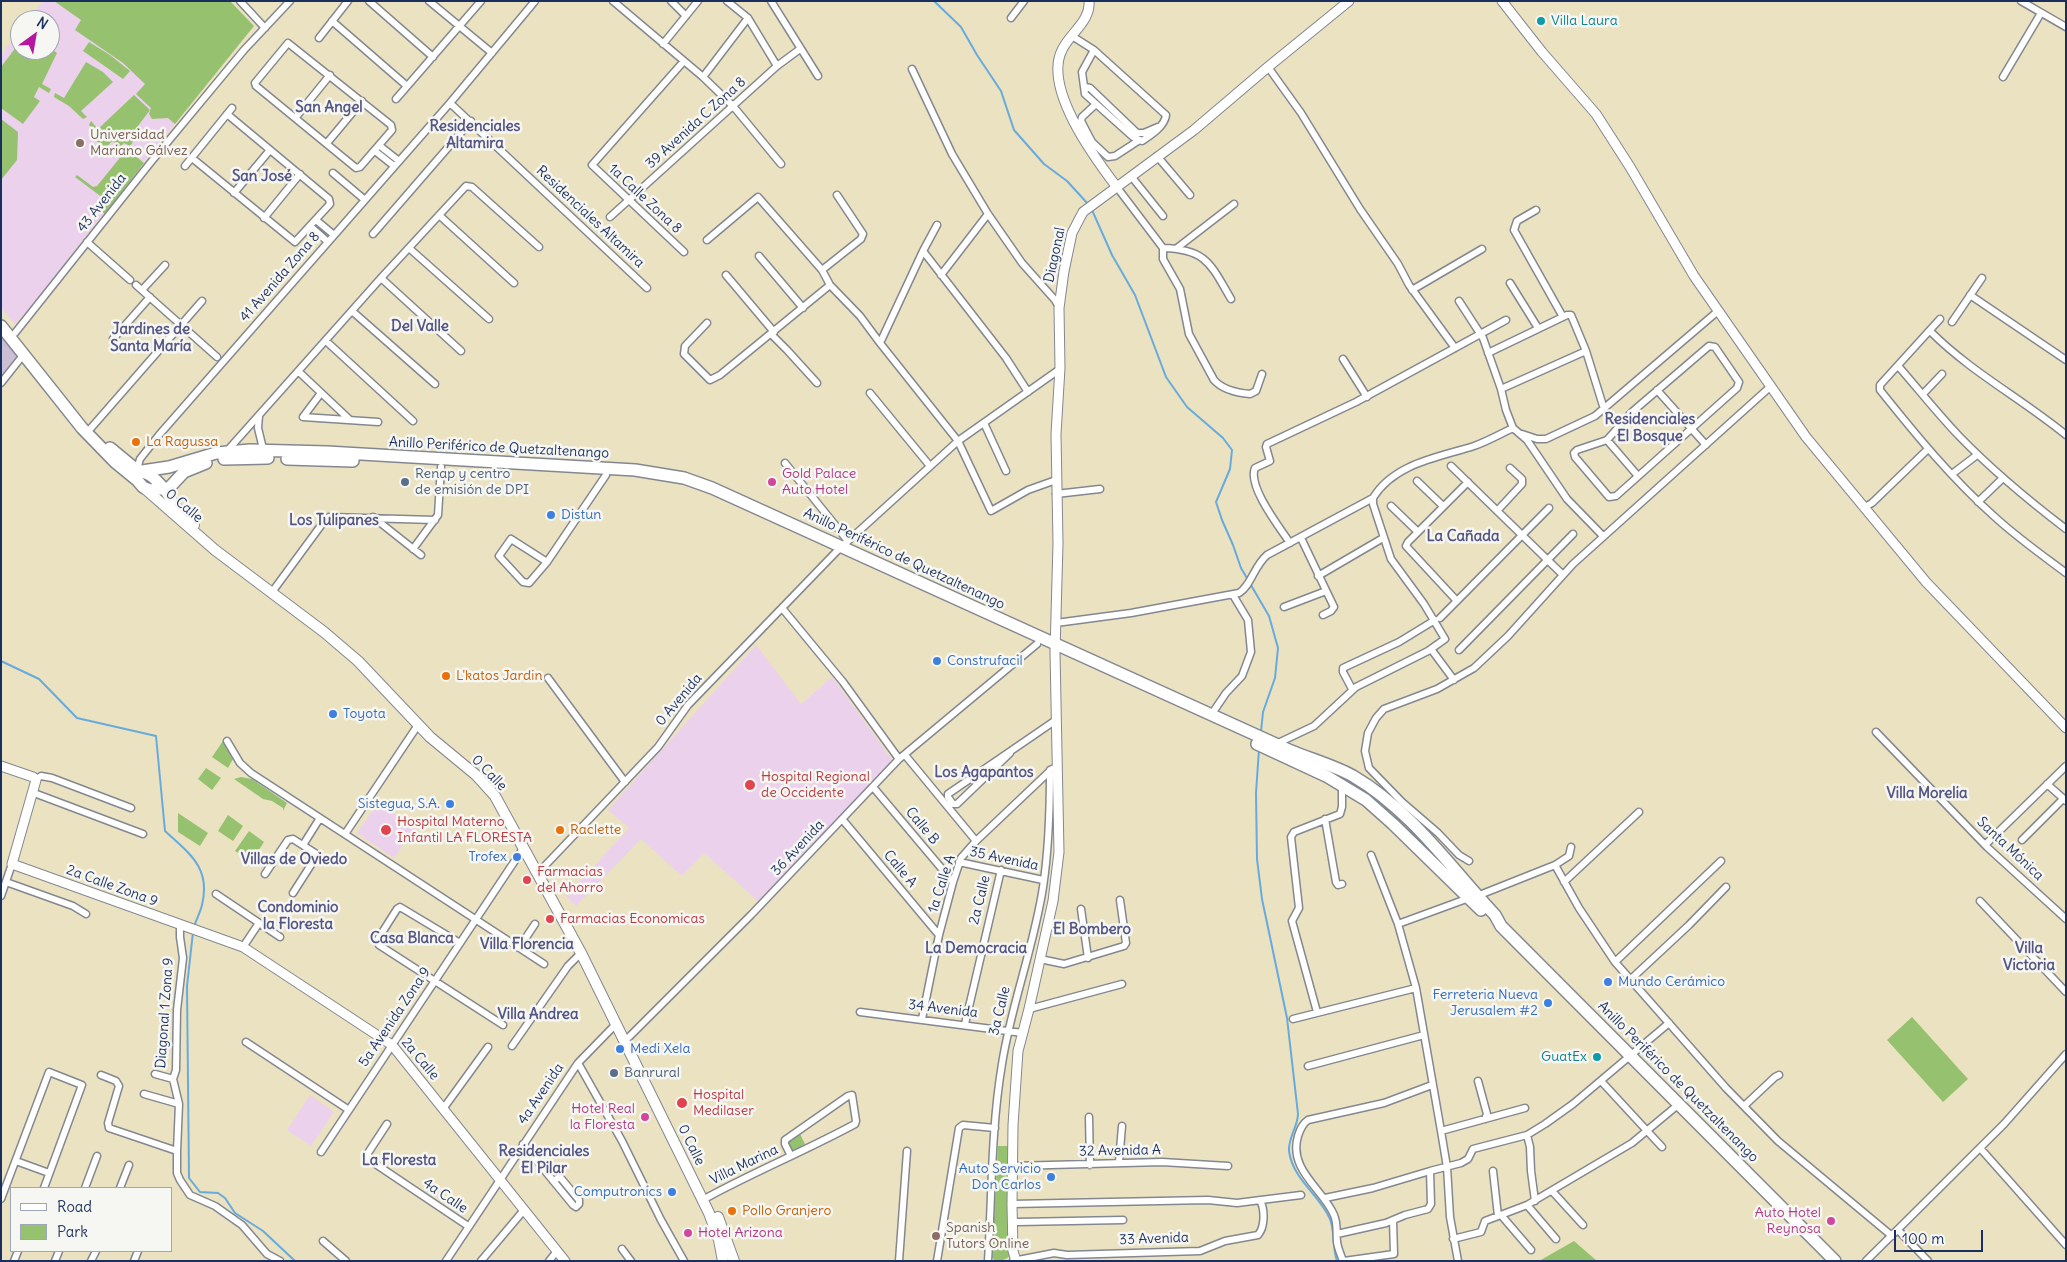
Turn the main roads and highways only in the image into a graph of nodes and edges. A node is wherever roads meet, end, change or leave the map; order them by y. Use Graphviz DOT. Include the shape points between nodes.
graph roads {
  1 [pos="1,316"];
  2 [pos="1,326"];
  3 [pos="264,454"];
  4 [pos="142,475"];
  5 [pos="169,486"];
  6 [pos="842,546"];
  7 [pos="1055,649"];
  8 [pos="1263,742"];
  9 [pos="540,872"];
  10 [pos="1473,897"];
  11 [pos="723,1261"];
  12 [pos="734,1261"];
  13 [pos="1834,1261"];
  1 -- 4 [label="highway" via="91,428"];
  2 -- 4 [label="highway" via="89,436 115,462"];
  3 -- 4 [label="highway, Anillo Periférico de Quetzaltenango" via="227,451"];
  3 -- 5 [label="highway, Anillo Periférico de Quetzaltenango" via="202,464 184,472"];
  3 -- 6 [label="highway, Anillo Periférico de Quetzaltenango" via="656,479 698,490"];
  3 -- 6 [label="highway, Anillo Periférico de Quetzaltenango" via="327,452 662,474 712,488"];
  4 -- 5 [label="highway" via="150,490"];
  4 -- 9 [label="main road, 0 Calle" via="215,550 358,661 418,725 489,788"];
  5 -- 9 [label="main road, 0 Calle" via="176,507 197,528 368,662 439,738 493,784 511,811"];
  6 -- 7 [label="highway, Anillo Periférico de Quetzaltenango"];
  6 -- 7 [label="highway, Anillo Periférico de Quetzaltenango" via="1037,644"];
  7 -- 8 [label="highway, Anillo Periférico de Quetzaltenango"];
  7 -- 8 [label="highway, Anillo Periférico de Quetzaltenango" via="1211,715"];
  8 -- 10 [label="highway, Anillo Periférico de Quetzaltenango" via="1342,785 1379,810"];
  8 -- 10 [label="highway, Anillo Periférico de Quetzaltenango" via="1344,771 1368,786 1411,823 1453,866"];
  9 -- 11 [label="main road, 0 Calle" via="709,1213"];
  9 -- 12 [label="main road, 0 Calle" via="573,926 629,1037 726,1235"];
  10 -- 13 [label="highway, Anillo Periférico de Quetzaltenango" via="1495,915 1500,924"];
}
